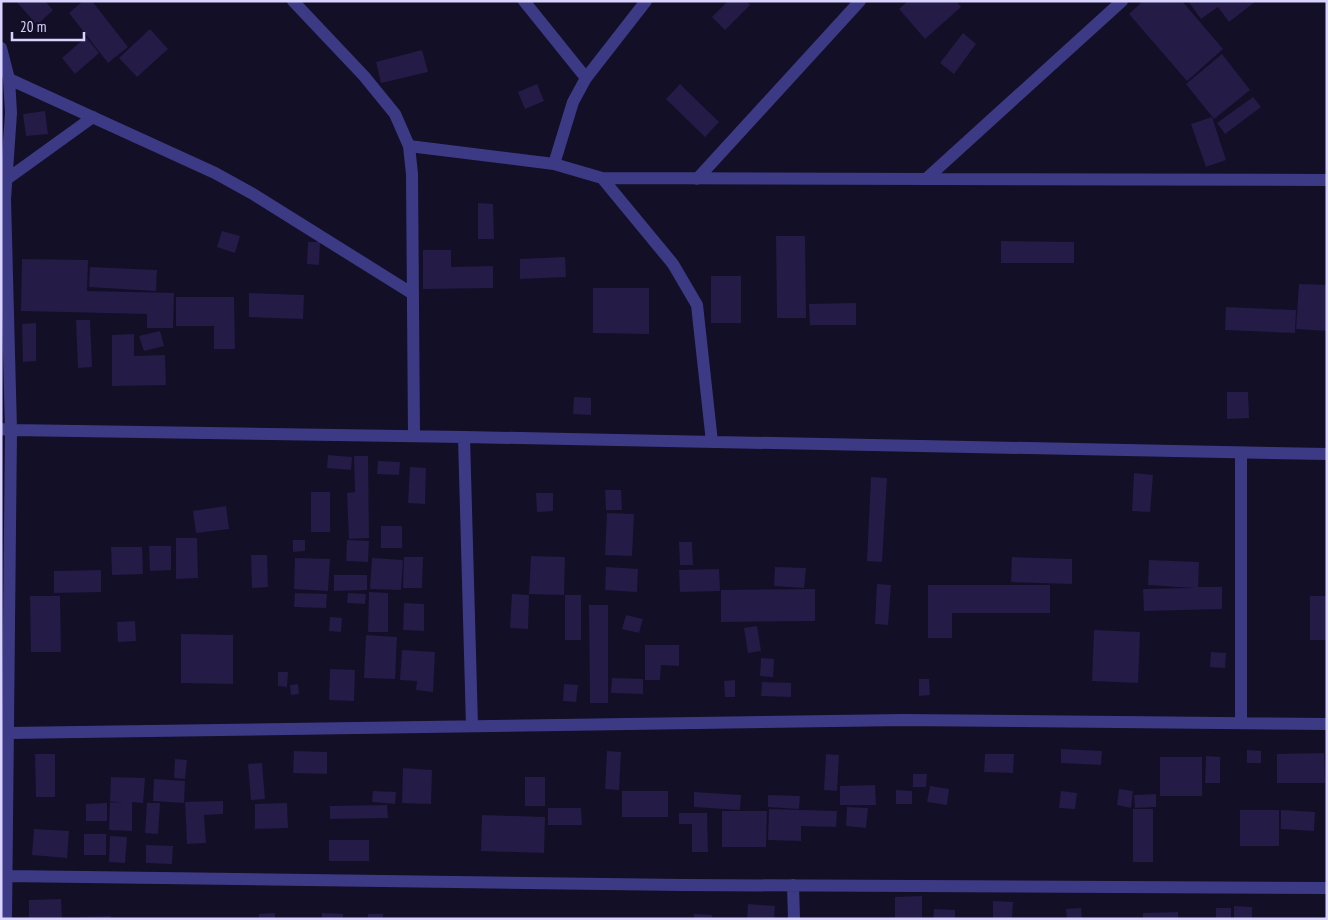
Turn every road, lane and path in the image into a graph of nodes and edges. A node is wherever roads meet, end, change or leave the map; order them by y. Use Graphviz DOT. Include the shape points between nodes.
graph roads {
  1 [pos="293,1"];
  2 [pos="524,1"];
  3 [pos="646,1"];
  4 [pos="860,1"];
  5 [pos="1122,1"];
  6 [pos="1,48"];
  7 [pos="586,78"];
  8 [pos="10,79"];
  9 [pos="93,117"];
  10 [pos="409,146"];
  11 [pos="4,155"];
  12 [pos="554,164"];
  13 [pos="602,178"];
  14 [pos="6,179"];
  15 [pos="697,179"];
  16 [pos="926,179"];
  17 [pos="1327,180"];
  18 [pos="413,294"];
  19 [pos="6,430"];
  20 [pos="414,436"];
  21 [pos="464,437"];
  22 [pos="712,442"];
  23 [pos="1241,452"];
  24 [pos="1327,454"];
  25 [pos="1241,723"];
  26 [pos="1327,724"];
  27 [pos="472,726"];
  28 [pos="8,733"];
  29 [pos="7,876"];
  30 [pos="793,886"];
  31 [pos="1327,888"];
  32 [pos="6,919"];
  33 [pos="794,919"];
  1 -- 10 [label="street" via="395,114"];
  2 -- 7 [label="street"];
  3 -- 7 [label="street"];
  4 -- 15 [label="street"];
  5 -- 16 [label="street"];
  6 -- 8 [label="street"];
  7 -- 12 [label="street" via="573,102"];
  8 -- 9 [label="street"];
  8 -- 11 [label="street" via="10,113"];
  9 -- 14 [label="street"];
  9 -- 18 [label="street" via="253,194"];
  10 -- 12 [label="street"];
  10 -- 18 [label="street"];
  11 -- 14 [label="street"];
  12 -- 13 [label="street"];
  13 -- 15 [label="street"];
  13 -- 22 [label="street" via="673,264 697,305"];
  14 -- 19 [label="street"];
  15 -- 16 [label="street"];
  16 -- 17 [label="street"];
  18 -- 20 [label="street"];
  19 -- 20 [label="street"];
  19 -- 28 [label="street"];
  20 -- 21 [label="street"];
  21 -- 22 [label="street"];
  21 -- 27 [label="street"];
  22 -- 23 [label="street"];
  23 -- 24 [label="street"];
  23 -- 25 [label="street"];
  25 -- 26 [label="street"];
  25 -- 27 [label="street" via="902,720"];
  27 -- 28 [label="street"];
  28 -- 29 [label="street"];
  29 -- 30 [label="street"];
  29 -- 32 [label="street"];
  30 -- 31 [label="street"];
  30 -- 33 [label="street"];
}
